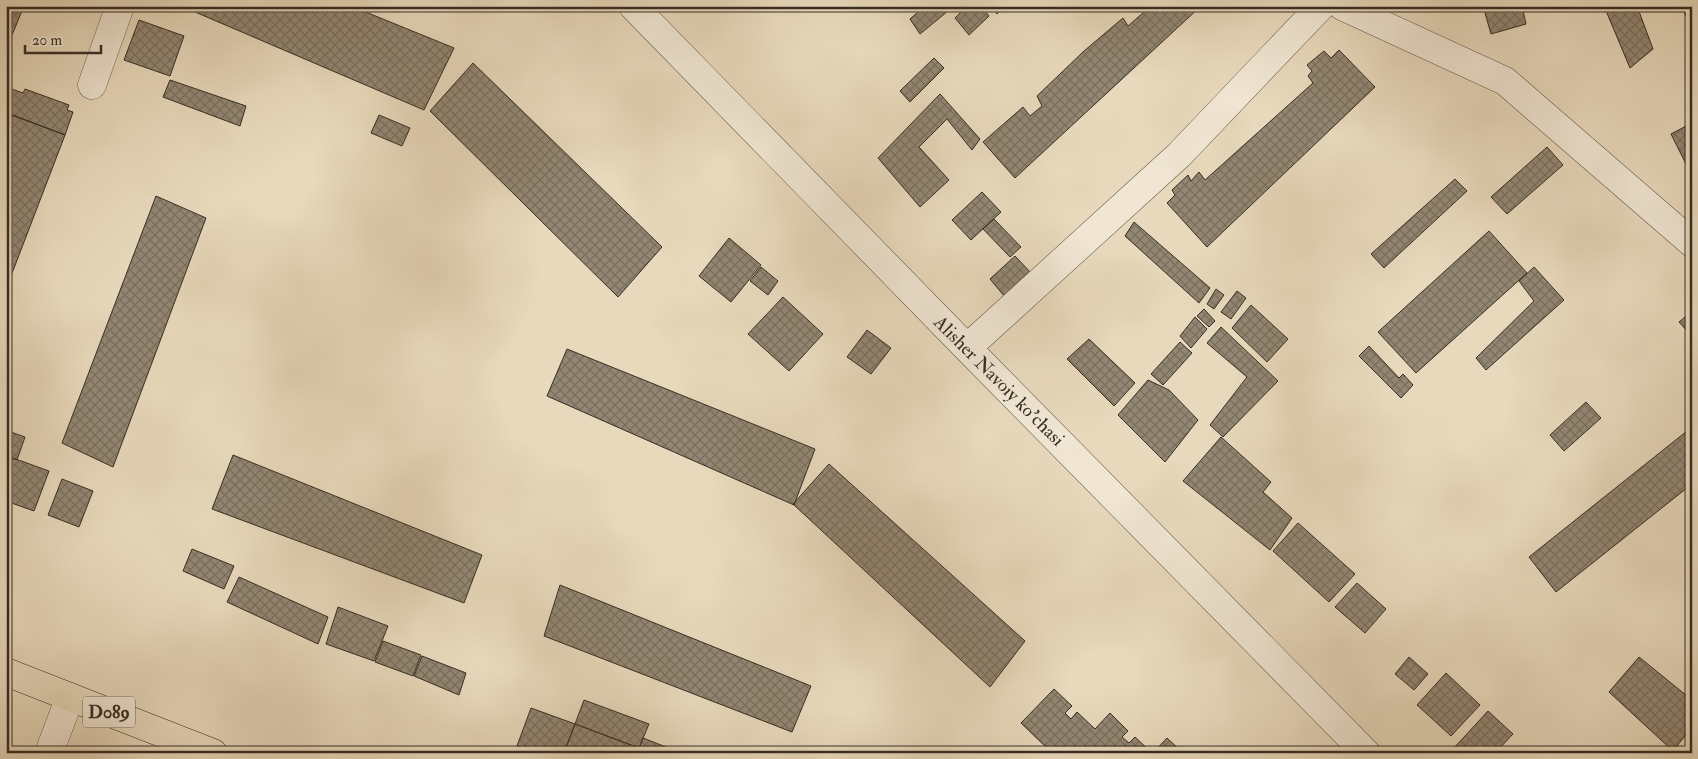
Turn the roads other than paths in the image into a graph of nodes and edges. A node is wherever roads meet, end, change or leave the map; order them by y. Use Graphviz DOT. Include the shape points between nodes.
graph roads {
  1 [pos="120,6"];
  2 [pos="633,6"];
  3 [pos="1321,6"];
  4 [pos="1342,6"];
  5 [pos="92,85"];
  6 [pos="1692,243"];
  7 [pos="967,348"];
  8 [pos="6,672"];
  9 [pos="70,697"];
  10 [pos="50,753"];
  11 [pos="213,753"];
  12 [pos="1366,753"];
  1 -- 5 [label="street"];
  2 -- 7 [label="street, Alisher Navoiy ko'chasi"];
  3 -- 7 [label="street" via="1179,155"];
  4 -- 6 [label="street" via="1505,81"];
  7 -- 12 [label="street, Alisher Navoiy ko'chasi"];
  8 -- 9 [label="main road, D089"];
  9 -- 10 [label="street"];
  9 -- 11 [label="main road, D089"];
}
